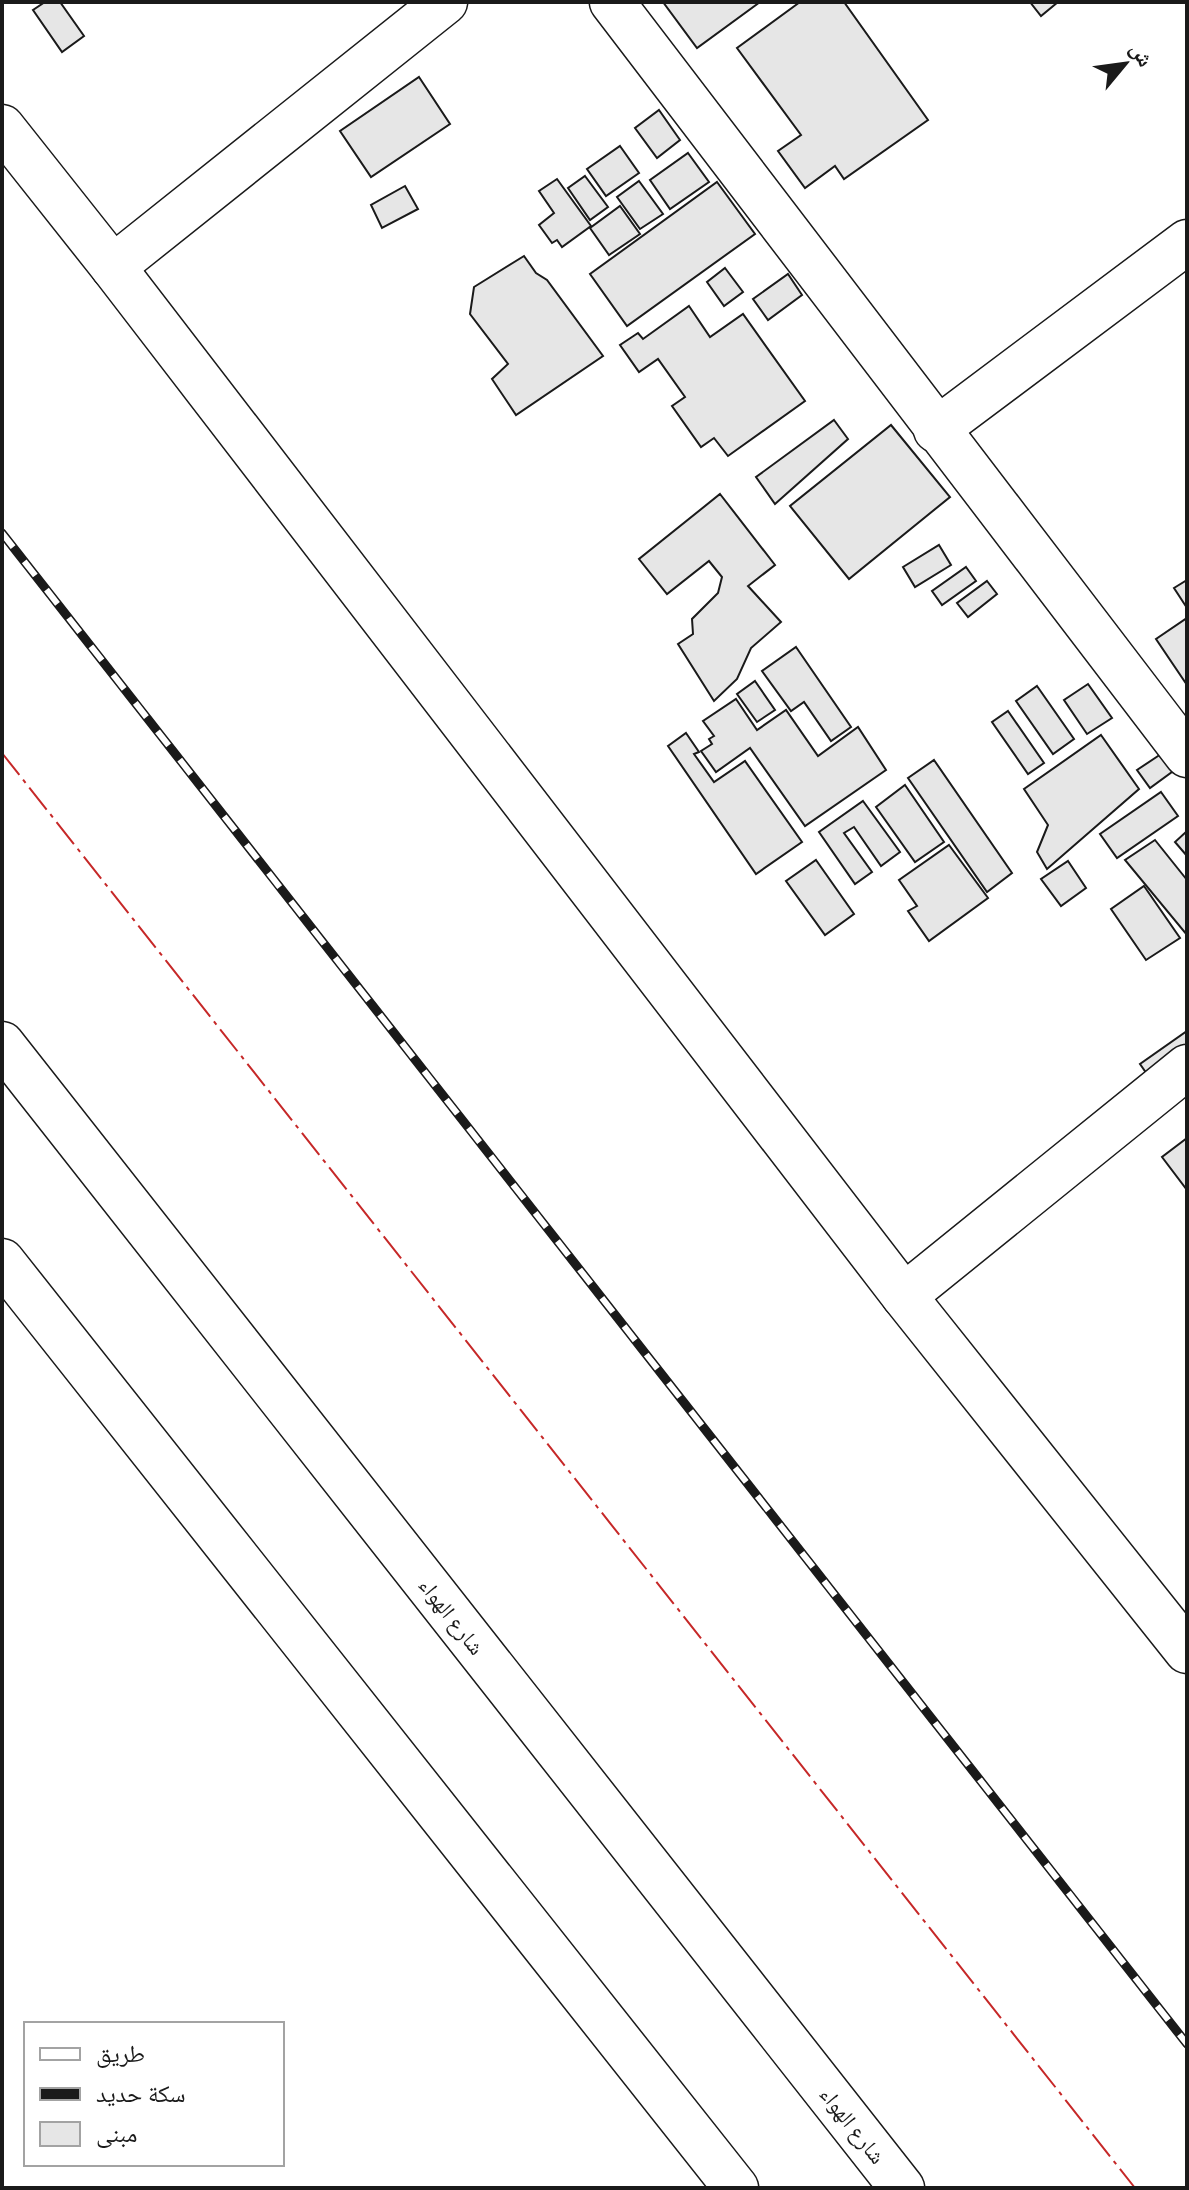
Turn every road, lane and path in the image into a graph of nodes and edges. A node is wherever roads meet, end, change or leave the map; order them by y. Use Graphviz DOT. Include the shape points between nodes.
graph roads {
  1 [pos="445,2"];
  2 [pos="612,2"];
  3 [pos="2,127"];
  4 [pos="1187,242"];
  5 [pos="113,267"];
  6 [pos="936,430"];
  7 [pos="1187,755"];
  8 [pos="2,1044"];
  9 [pos="1187,1067"];
  10 [pos="2,1261"];
  11 [pos="904,1296"];
  12 [pos="1187,1651"];
  13 [pos="736,2188"];
  14 [pos="902,2188"];
  1 -- 5 [label="main road"];
  2 -- 6 [label="main road"];
  3 -- 5 [label="main road"];
  4 -- 6 [label="main road"];
  5 -- 11 [label="main road"];
  6 -- 7 [label="main road"];
  8 -- 14 [label="main road, شارع الهواء"];
  9 -- 11 [label="main road"];
  10 -- 13 [label="main road"];
  11 -- 12 [label="main road"];
}
